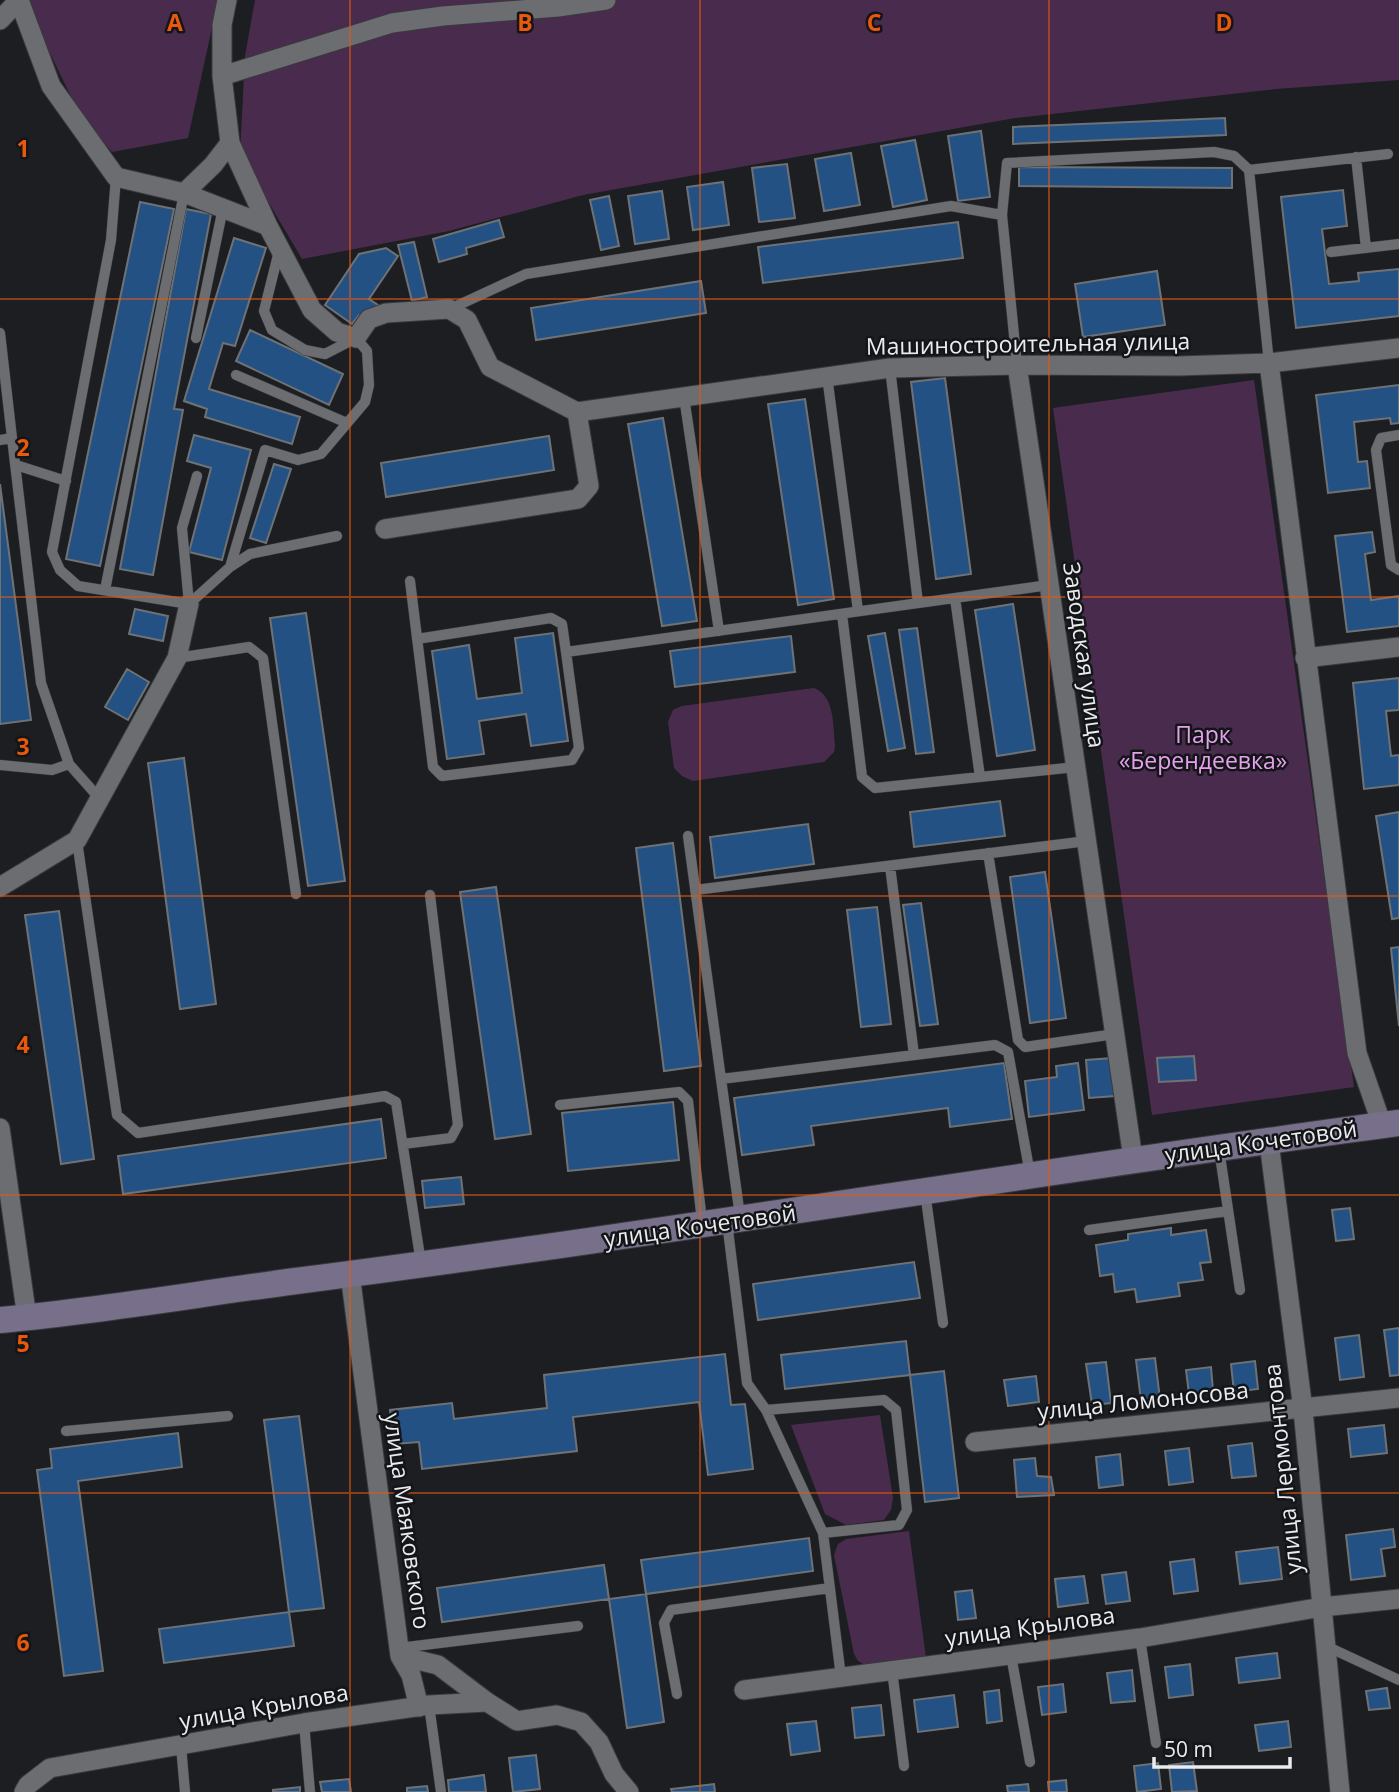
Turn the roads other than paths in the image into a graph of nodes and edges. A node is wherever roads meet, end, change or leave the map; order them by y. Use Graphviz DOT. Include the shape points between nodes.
graph roads {
  1 [pos="19,0"];
  2 [pos="228,0"];
  3 [pos="606,0"];
  4 [pos="0,20"];
  5 [pos="222,76"];
  6 [pos="230,143"];
  7 [pos="1388,154"];
  8 [pos="1356,158"];
  9 [pos="1249,170"];
  10 [pos="116,177"];
  11 [pos="184,193"];
  12 [pos="223,208"];
  13 [pos="1002,215"];
  14 [pos="268,226"];
  15 [pos="1399,244"];
  16 [pos="281,247"];
  17 [pos="1366,248"];
  18 [pos="1331,252"];
  19 [pos="449,309"];
  20 [pos="0,333"];
  21 [pos="196,338"];
  22 [pos="356,338"];
  23 [pos="1399,348"];
  24 [pos="1269,363"];
  25 [pos="1017,365"];
  26 [pos="890,368"];
  27 [pos="236,375"];
  28 [pos="827,376"];
  29 [pos="684,397"];
  30 [pos="577,412"];
  31 [pos="347,423"];
  32 [pos="1399,435"];
  33 [pos="12,439"];
  34 [pos="0,440"];
  35 [pos="16,465"];
  36 [pos="197,476"];
  37 [pos="66,481"];
  38 [pos="385,529"];
  39 [pos="337,536"];
  40 [pos="230,567"];
  41 [pos="1399,570"];
  42 [pos="410,581"];
  43 [pos="1049,585"];
  44 [pos="105,590"];
  45 [pos="955,598"];
  46 [pos="918,603"];
  47 [pos="189,604"];
  48 [pos="858,611"];
  49 [pos="842,614"];
  50 [pos="719,631"];
  51 [pos="417,639"];
  52 [pos="1399,647"];
  53 [pos="566,652"];
  54 [pos="177,658"];
  55 [pos="1305,658"];
  56 [pos="69,764"];
  57 [pos="0,765"];
  58 [pos="1076,768"];
  59 [pos="980,777"];
  60 [pos="100,799"];
  61 [pos="688,836"];
  62 [pos="76,840"];
  63 [pos="1087,841"];
  64 [pos="988,853"];
  65 [pos="890,866"];
  66 [pos="0,887"];
  67 [pos="695,890"];
  68 [pos="296,894"];
  69 [pos="430,895"];
  70 [pos="1115,1034"];
  71 [pos="914,1055"];
  72 [pos="721,1079"];
  73 [pos="560,1105"];
  74 [pos="1390,1124"];
  75 [pos="0,1128"];
  76 [pos="1269,1142"];
  77 [pos="403,1144"];
  78 [pos="1219,1149"];
  79 [pos="1133,1159"];
  80 [pos="1031,1177"];
  81 [pos="925,1192"];
  82 [pos="5,1197"];
  83 [pos="1228,1210"];
  84 [pos="723,1222"];
  85 [pos="1089,1230"];
  86 [pos="421,1265"];
  87 [pos="350,1274"];
  88 [pos="1240,1290"];
  89 [pos="27,1318"];
  90 [pos="0,1320"];
  91 [pos="943,1323"];
  92 [pos="1399,1398"];
  93 [pos="766,1410"];
  94 [pos="1303,1410"];
  95 [pos="228,1416"];
  96 [pos="66,1431"];
  97 [pos="975,1442"];
  98 [pos="823,1533"];
  99 [pos="830,1588"];
  100 [pos="1399,1599"];
  101 [pos="1322,1607"];
  102 [pos="578,1626"];
  103 [pos="1140,1638"];
  104 [pos="1326,1646"];
  105 [pos="399,1652"];
  106 [pos="1011,1655"];
  107 [pos="892,1670"];
  108 [pos="841,1677"];
  109 [pos="1399,1680"];
  110 [pos="744,1690"];
  111 [pos="677,1694"];
  112 [pos="487,1702"];
  113 [pos="424,1706"];
  114 [pos="304,1723"];
  115 [pos="1156,1743"];
  116 [pos="181,1746"];
  117 [pos="1030,1762"];
  118 [pos="904,1766"];
  119 [pos="24,1792"];
  120 [pos="185,1792"];
  121 [pos="310,1792"];
  122 [pos="441,1792"];
  123 [pos="629,1792"];
  124 [pos="1340,1792"];
  1 -- 4 [label="street"];
  1 -- 10 [label="street" via="51,86"];
  2 -- 5 [label="street" via="222,25"];
  3 -- 5 [label="street" via="392,23"];
  5 -- 6 [label="street"];
  6 -- 11 [label="street"];
  6 -- 14 [label="street"];
  7 -- 8 [label="lane"];
  8 -- 9 [label="lane"];
  8 -- 17 [label="lane"];
  9 -- 13 [label="lane" via="1234,156 1214,152 1007,163"];
  9 -- 24 [label="lane"];
  10 -- 11 [label="street"];
  10 -- 37 [label="lane" via="111,240"];
  11 -- 12 [label="street"];
  11 -- 44 [label="lane"];
  12 -- 14 [label="street"];
  12 -- 21 [label="lane"];
  13 -- 19 [label="lane" via="951,206 526,274"];
  13 -- 25 [label="lane"];
  14 -- 16 [label="street"];
  15 -- 17 [label="lane"];
  16 -- 22 [label="street" via="312,310 337,332"];
  16 -- 22 [label="lane" via="264,311 272,330 305,350 325,354"];
  17 -- 18 [label="lane"];
  19 -- 22 [label="street" via="386,313 369,319"];
  19 -- 30 [label="street" via="467,320 490,367"];
  20 -- 33 [label="lane"];
  22 -- 31 [label="lane" via="367,351 369,385 365,402"];
  23 -- 24 [label="street, Машиностроительная улица"];
  24 -- 25 [label="street, Машиностроительная улица"];
  24 -- 55 [label="street"];
  25 -- 26 [label="street, Машиностроительная улица"];
  25 -- 43 [label="street, Заводская улица"];
  26 -- 28 [label="street, Машиностроительная улица"];
  26 -- 46 [label="lane"];
  27 -- 31 [label="lane"];
  28 -- 29 [label="street, Машиностроительная улица"];
  28 -- 48 [label="lane"];
  29 -- 30 [label="street, Машиностроительная улица"];
  29 -- 50 [label="lane"];
  30 -- 38 [label="street" via="589,486 578,499"];
  31 -- 40 [label="lane" via="321,454 298,460 265,450"];
  32 -- 41 [label="lane" via="1381,438 1376,450 1391,565"];
  33 -- 34 [label="lane"];
  33 -- 35 [label="lane"];
  35 -- 37 [label="lane"];
  35 -- 56 [label="lane" via="41,683"];
  36 -- 47 [label="lane" via="182,528"];
  37 -- 44 [label="lane" via="52,552 60,570 78,586"];
  39 -- 40 [label="lane" via="250,554"];
  40 -- 47 [label="lane"];
  42 -- 51 [label="lane"];
  43 -- 45 [label="lane"];
  43 -- 58 [label="street, Заводская улица"];
  44 -- 47 [label="lane"];
  45 -- 46 [label="lane"];
  45 -- 59 [label="lane"];
  46 -- 48 [label="lane"];
  47 -- 54 [label="street"];
  48 -- 49 [label="lane"];
  49 -- 50 [label="lane"];
  49 -- 59 [label="lane" via="862,777 875,788"];
  50 -- 53 [label="lane"];
  51 -- 53 [label="lane" via="551,618 562,624"];
  51 -- 53 [label="lane" via="433,767 442,776 572,760 579,748"];
  52 -- 55 [label="street"];
  54 -- 60 [label="street"];
  54 -- 68 [label="lane" via="249,647 263,658"];
  55 -- 74 [label="street" via="1357,1053"];
  56 -- 57 [label="lane" via="52,770"];
  56 -- 60 [label="lane"];
  58 -- 59 [label="lane"];
  58 -- 63 [label="street, Заводская улица"];
  60 -- 62 [label="street"];
  61 -- 67 [label="lane"];
  62 -- 66 [label="street"];
  62 -- 77 [label="lane" via="117,1115 138,1133 385,1096 396,1102"];
  63 -- 64 [label="lane"];
  63 -- 70 [label="street, Заводская улица"];
  64 -- 65 [label="lane"];
  64 -- 70 [label="lane" via="1018,1040 1025,1047"];
  65 -- 67 [label="lane"];
  65 -- 71 [label="lane"];
  67 -- 72 [label="lane"];
  69 -- 77 [label="lane" via="458,1125 451,1138"];
  70 -- 79 [label="street, Заводская улица"];
  71 -- 72 [label="lane"];
  71 -- 80 [label="lane" via="995,1045 1008,1052"];
  72 -- 84 [label="lane"];
  73 -- 84 [label="lane" via="679,1093 688,1101"];
  74 -- 76 [label="main road, улица Кочетовой"];
  75 -- 82 [label="street"];
  76 -- 78 [label="main road, улица Кочетовой"];
  76 -- 94 [label="street, улица Лермонтова"];
  77 -- 86 [label="lane"];
  78 -- 79 [label="main road, улица Кочетовой"];
  78 -- 83 [label="lane"];
  79 -- 80 [label="main road, улица Кочетовой"];
  80 -- 81 [label="main road, улица Кочетовой"];
  81 -- 84 [label="main road, улица Кочетовой"];
  81 -- 91 [label="lane"];
  82 -- 89 [label="street"];
  83 -- 85 [label="lane"];
  83 -- 88 [label="lane"];
  84 -- 86 [label="main road, улица Кочетовой"];
  84 -- 93 [label="lane" via="747,1383"];
  86 -- 87 [label="main road, улица Кочетовой"];
  87 -- 89 [label="main road, улица Кочетовой"];
  87 -- 105 [label="street, улица Маяковского"];
  89 -- 90 [label="main road, улица Кочетовой"];
  92 -- 94 [label="street, улица Ломоносова"];
  93 -- 98 [label="lane"];
  93 -- 98 [label="lane" via="884,1400 896,1410 907,1510 900,1525"];
  94 -- 97 [label="street, улица Ломоносова"];
  94 -- 101 [label="street, улица Лермонтова"];
  95 -- 96 [label="lane"];
  98 -- 99 [label="lane"];
  99 -- 108 [label="lane"];
  99 -- 111 [label="lane" via="671,1610 664,1623"];
  100 -- 101 [label="street, улица Крылова"];
  101 -- 103 [label="street, улица Крылова"];
  101 -- 104 [label="street, улица Лермонтова"];
  102 -- 105 [label="lane"];
  103 -- 106 [label="street, улица Крылова"];
  103 -- 115 [label="lane"];
  104 -- 109 [label="lane"];
  104 -- 124 [label="street, улица Лермонтова"];
  105 -- 112 [label="street, улица Маяковского" via="438,1665"];
  105 -- 113 [label="street"];
  106 -- 107 [label="street, улица Крылова"];
  106 -- 117 [label="lane"];
  107 -- 108 [label="street, улица Крылова"];
  107 -- 118 [label="lane"];
  108 -- 110 [label="street, улица Крылова"];
  112 -- 113 [label="street, улица Крылова"];
  112 -- 123 [label="street, улица Маяковского" via="517,1721 556,1715 581,1722 599,1742 614,1774"];
  113 -- 114 [label="street, улица Крылова"];
  113 -- 122 [label="lane"];
  114 -- 116 [label="street, улица Крылова"];
  114 -- 121 [label="lane"];
  116 -- 119 [label="street, улица Крылова" via="50,1768"];
  116 -- 120 [label="lane"];
}
